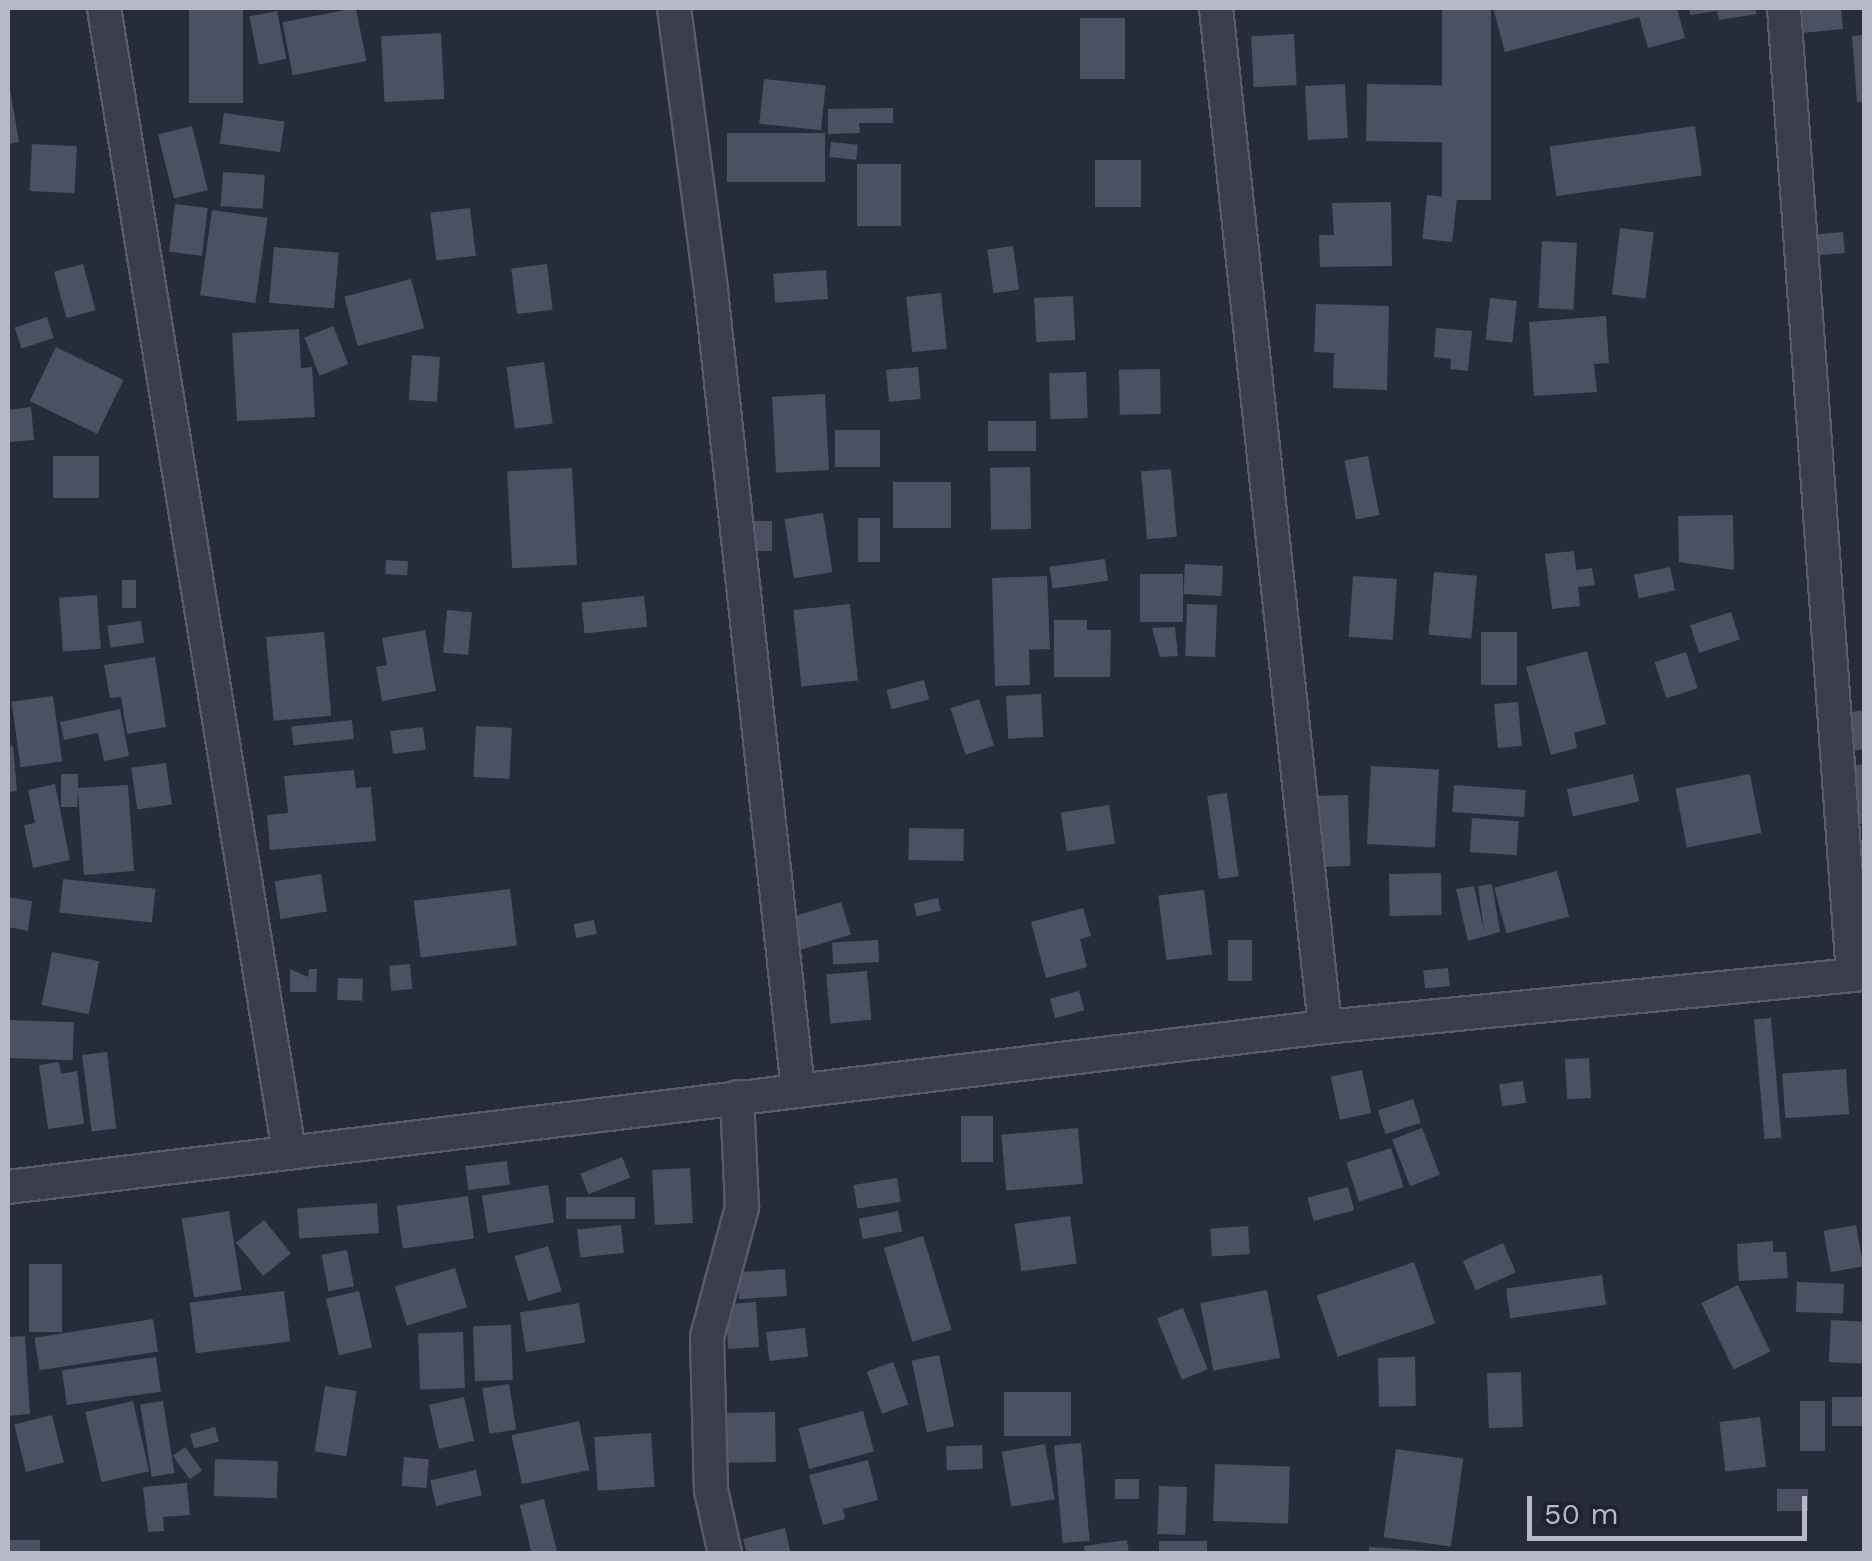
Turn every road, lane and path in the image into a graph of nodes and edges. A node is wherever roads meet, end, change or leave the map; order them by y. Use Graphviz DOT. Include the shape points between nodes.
graph roads {
  1 [pos="104,8"];
  2 [pos="674,8"];
  3 [pos="1216,8"];
  4 [pos="1784,8"];
  5 [pos="1859,974"];
  6 [pos="1326,1027"];
  7 [pos="798,1089"];
  8 [pos="736,1096"];
  9 [pos="289,1152"];
  10 [pos="8,1187"];
  11 [pos="726,1554"];
  1 -- 9 [label="street"];
  2 -- 7 [label="street" via="714,309"];
  3 -- 6 [label="street"];
  4 -- 5 [label="street"];
  5 -- 6 [label="street"];
  6 -- 7 [label="street"];
  7 -- 8 [label="street"];
  8 -- 9 [label="street"];
  8 -- 11 [label="street" via="742,1206 707,1337 711,1490"];
  9 -- 10 [label="street"];
}
